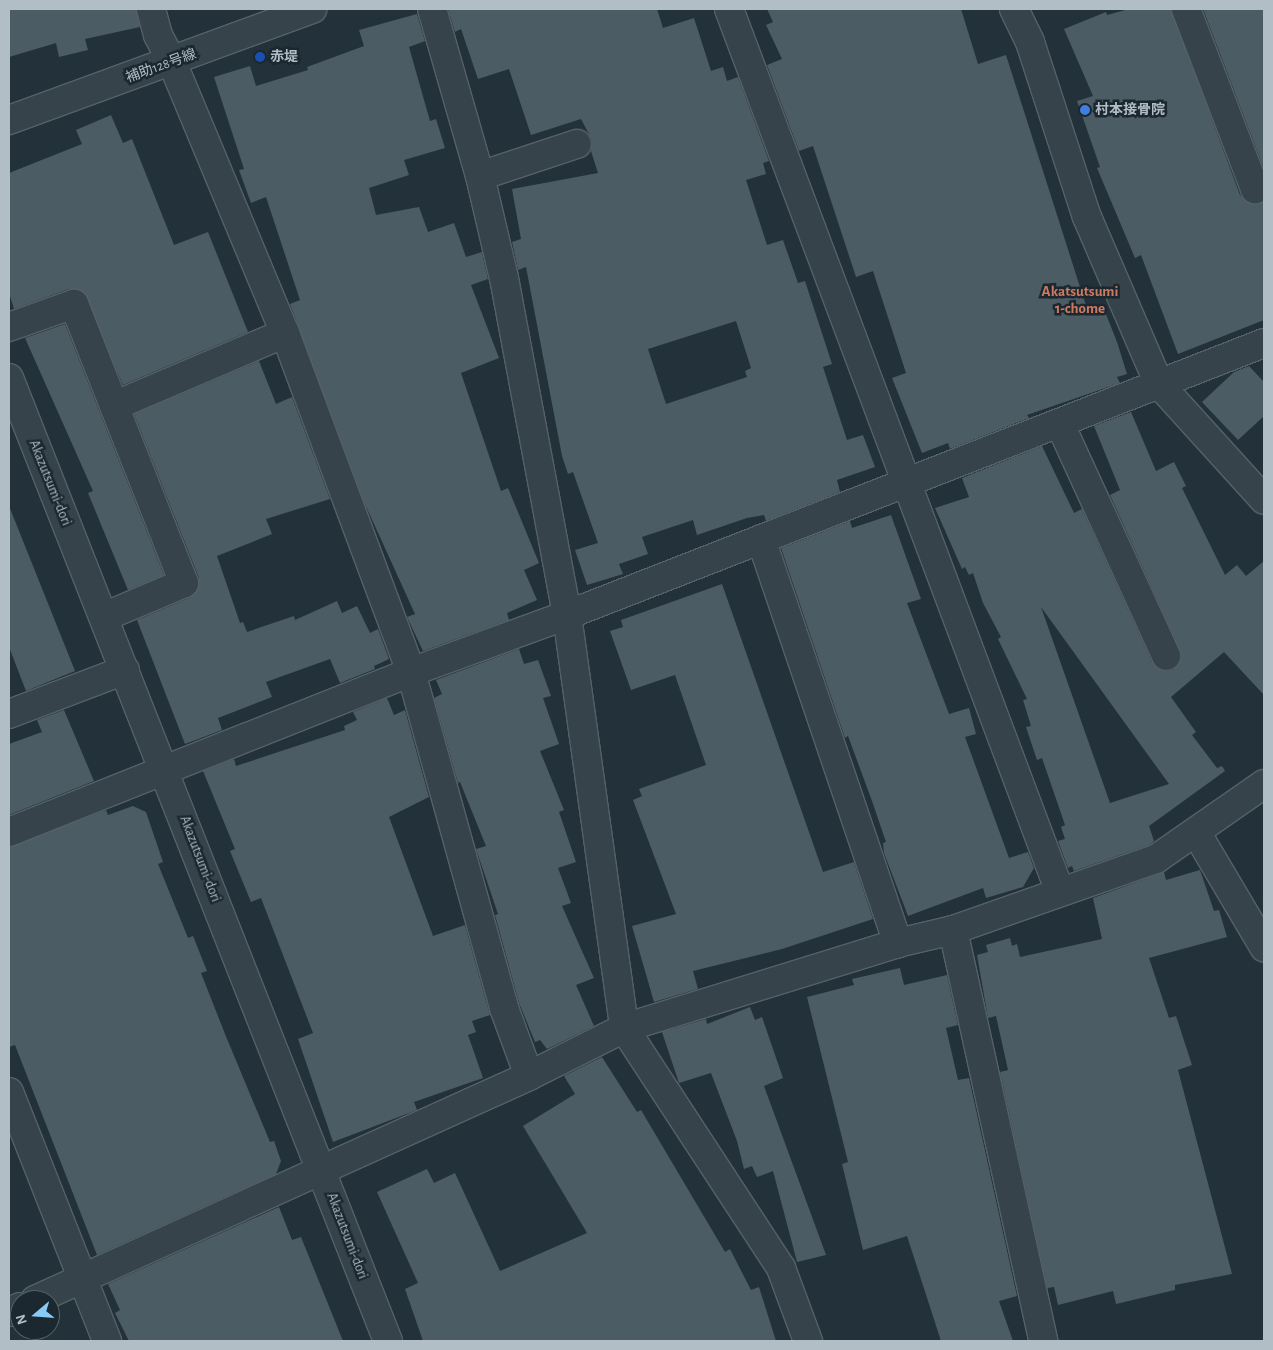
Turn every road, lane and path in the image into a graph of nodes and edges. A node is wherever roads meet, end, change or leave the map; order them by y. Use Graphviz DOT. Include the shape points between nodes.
graph roads {
  1 [pos="152,9"];
  2 [pos="312,9"];
  3 [pos="432,9"];
  4 [pos="728,9"];
  5 [pos="1014,9"];
  6 [pos="1186,9"];
  7 [pos="172,62"];
  8 [pos="9,120"];
  9 [pos="577,144"];
  10 [pos="480,176"];
  11 [pos="1264,185"];
  12 [pos="9,327"];
  13 [pos="285,333"];
  14 [pos="1264,343"];
  15 [pos="9,378"];
  16 [pos="1159,384"];
  17 [pos="114,406"];
  18 [pos="1060,424"];
  19 [pos="907,483"];
  20 [pos="1264,500"];
  21 [pos="761,539"];
  22 [pos="567,614"];
  23 [pos="104,617"];
  24 [pos="1166,656"];
  25 [pos="125,670"];
  26 [pos="411,672"];
  27 [pos="9,714"];
  28 [pos="166,770"];
  29 [pos="1264,784"];
  30 [pos="9,832"];
  31 [pos="1196,832"];
  32 [pos="1060,892"];
  33 [pos="953,930"];
  34 [pos="898,943"];
  35 [pos="1264,947"];
  36 [pos="624,1028"];
  37 [pos="529,1076"];
  38 [pos="9,1092"];
  39 [pos="321,1169"];
  40 [pos="83,1278"];
  41 [pos="57,1290"];
  42 [pos="107,1341"];
  43 [pos="388,1341"];
  44 [pos="808,1341"];
  45 [pos="1043,1341"];
  1 -- 7 [label="street" via="158,35"];
  2 -- 7 [label="street, 補助128号線"];
  3 -- 10 [label="street"];
  4 -- 19 [label="street"];
  5 -- 16 [label="street" via="1030,42 1087,217"];
  6 -- 11 [label="street" via="1255,189"];
  7 -- 8 [label="street, 補助128号線"];
  7 -- 13 [label="street"];
  9 -- 10 [label="street"];
  10 -- 22 [label="street" via="504,278"];
  12 -- 17 [label="street" via="74,304"];
  13 -- 17 [label="street"];
  13 -- 26 [label="street"];
  14 -- 16 [label="street"];
  15 -- 23 [label="street, Akazutsumi-dori"];
  16 -- 18 [label="street"];
  16 -- 20 [label="street"];
  17 -- 23 [label="street" via="184,584"];
  18 -- 19 [label="street"];
  18 -- 24 [label="street"];
  19 -- 21 [label="street"];
  19 -- 32 [label="street"];
  21 -- 22 [label="street"];
  21 -- 34 [label="street"];
  22 -- 26 [label="street"];
  22 -- 36 [label="street"];
  23 -- 25 [label="street, Akazutsumi-dori"];
  25 -- 27 [label="street"];
  25 -- 28 [label="street, Akazutsumi-dori"];
  26 -- 28 [label="street"];
  26 -- 37 [label="street" via="504,1008"];
  28 -- 30 [label="street"];
  28 -- 39 [label="street, Akazutsumi-dori"];
  29 -- 31 [label="street"];
  31 -- 32 [label="street" via="1156,859"];
  31 -- 35 [label="street"];
  32 -- 33 [label="street"];
  33 -- 34 [label="street"];
  33 -- 45 [label="street"];
  34 -- 36 [label="street"];
  36 -- 37 [label="street"];
  36 -- 44 [label="street" via="781,1268"];
  37 -- 39 [label="street"];
  38 -- 40 [label="street"];
  39 -- 40 [label="street"];
  39 -- 43 [label="street, Akazutsumi-dori"];
  40 -- 41 [label="street"];
  40 -- 42 [label="street"];
}
